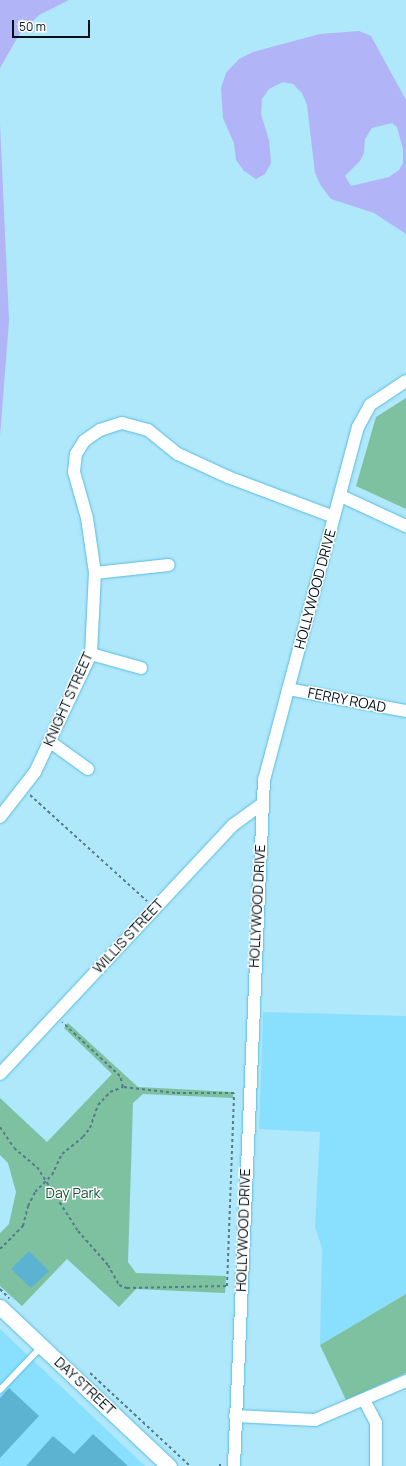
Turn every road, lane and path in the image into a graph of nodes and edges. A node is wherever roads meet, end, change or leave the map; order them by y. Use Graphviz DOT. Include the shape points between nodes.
graph roads {
  1 [pos="406,381"];
  2 [pos="341,496"];
  3 [pos="334,517"];
  4 [pos="406,526"];
  5 [pos="169,565"];
  6 [pos="95,573"];
  7 [pos="92,654"];
  8 [pos="141,668"];
  9 [pos="288,690"];
  10 [pos="406,711"];
  11 [pos="49,742"];
  12 [pos="88,769"];
  13 [pos="23,789"];
  14 [pos="261,805"];
  15 [pos="0,817"];
  16 [pos="154,908"];
  17 [pos="55,1015"];
  18 [pos="0,1074"];
  19 [pos="123,1087"];
  20 [pos="0,1127"];
  21 [pos="46,1179"];
  22 [pos="0,1249"];
  23 [pos="0,1289"];
  24 [pos="6,1303"];
  25 [pos="42,1346"];
  26 [pos="87,1370"];
  27 [pos="406,1381"];
  28 [pos="0,1390"];
  29 [pos="364,1400"];
  30 [pos="235,1416"];
  31 [pos="169,1466"];
  32 [pos="190,1466"];
  33 [pos="234,1466"];
  34 [pos="376,1466"];
  1 -- 2 [label="street, HOLLYWOOD DRIVE" via="370,405 358,427"];
  2 -- 3 [label="street, HOLLYWOOD DRIVE"];
  2 -- 4 [label="street"];
  3 -- 6 [label="street, KNIGHT STREET" via="228,477 178,454 148,430 122,423 100,430 84,441 76,454 74,472 87,518"];
  3 -- 9 [label="street, HOLLYWOOD DRIVE"];
  5 -- 6 [label="street"];
  6 -- 7 [label="street, KNIGHT STREET"];
  7 -- 8 [label="street"];
  7 -- 11 [label="street, KNIGHT STREET"];
  9 -- 10 [label="street, FERRY ROAD"];
  9 -- 14 [label="street, HOLLYWOOD DRIVE" via="264,780"];
  11 -- 12 [label="street"];
  11 -- 13 [label="street, KNIGHT STREET"];
  13 -- 15 [label="street, KNIGHT STREET"];
  13 -- 16 [label="path"];
  14 -- 16 [label="street, WILLIS STREET" via="233,824"];
  14 -- 30 [label="street, HOLLYWOOD DRIVE"];
  16 -- 17 [label="street, WILLIS STREET"];
  17 -- 18 [label="street, WILLIS STREET"];
  17 -- 19 [label="path" via="120,1076"];
  19 -- 21 [label="path" via="110,1092 98,1105 90,1128 62,1154 52,1175"];
  19 -- 21 [label="path" via="176,1093 234,1093 227,1286 127,1288 119,1285 108,1265 78,1231"];
  20 -- 21 [label="path" via="14,1148 37,1167"];
  21 -- 22 [label="path" via="28,1206 23,1226"];
  23 -- 24 [label="path"];
  24 -- 25 [label="street, DAY STREET"];
  25 -- 28 [label="lane"];
  25 -- 31 [label="street, DAY STREET"];
  26 -- 32 [label="path"];
  27 -- 29 [label="street"];
  29 -- 30 [label="street" via="315,1420"];
  29 -- 34 [label="street" via="376,1423"];
  30 -- 33 [label="street, HOLLYWOOD DRIVE"];
}
